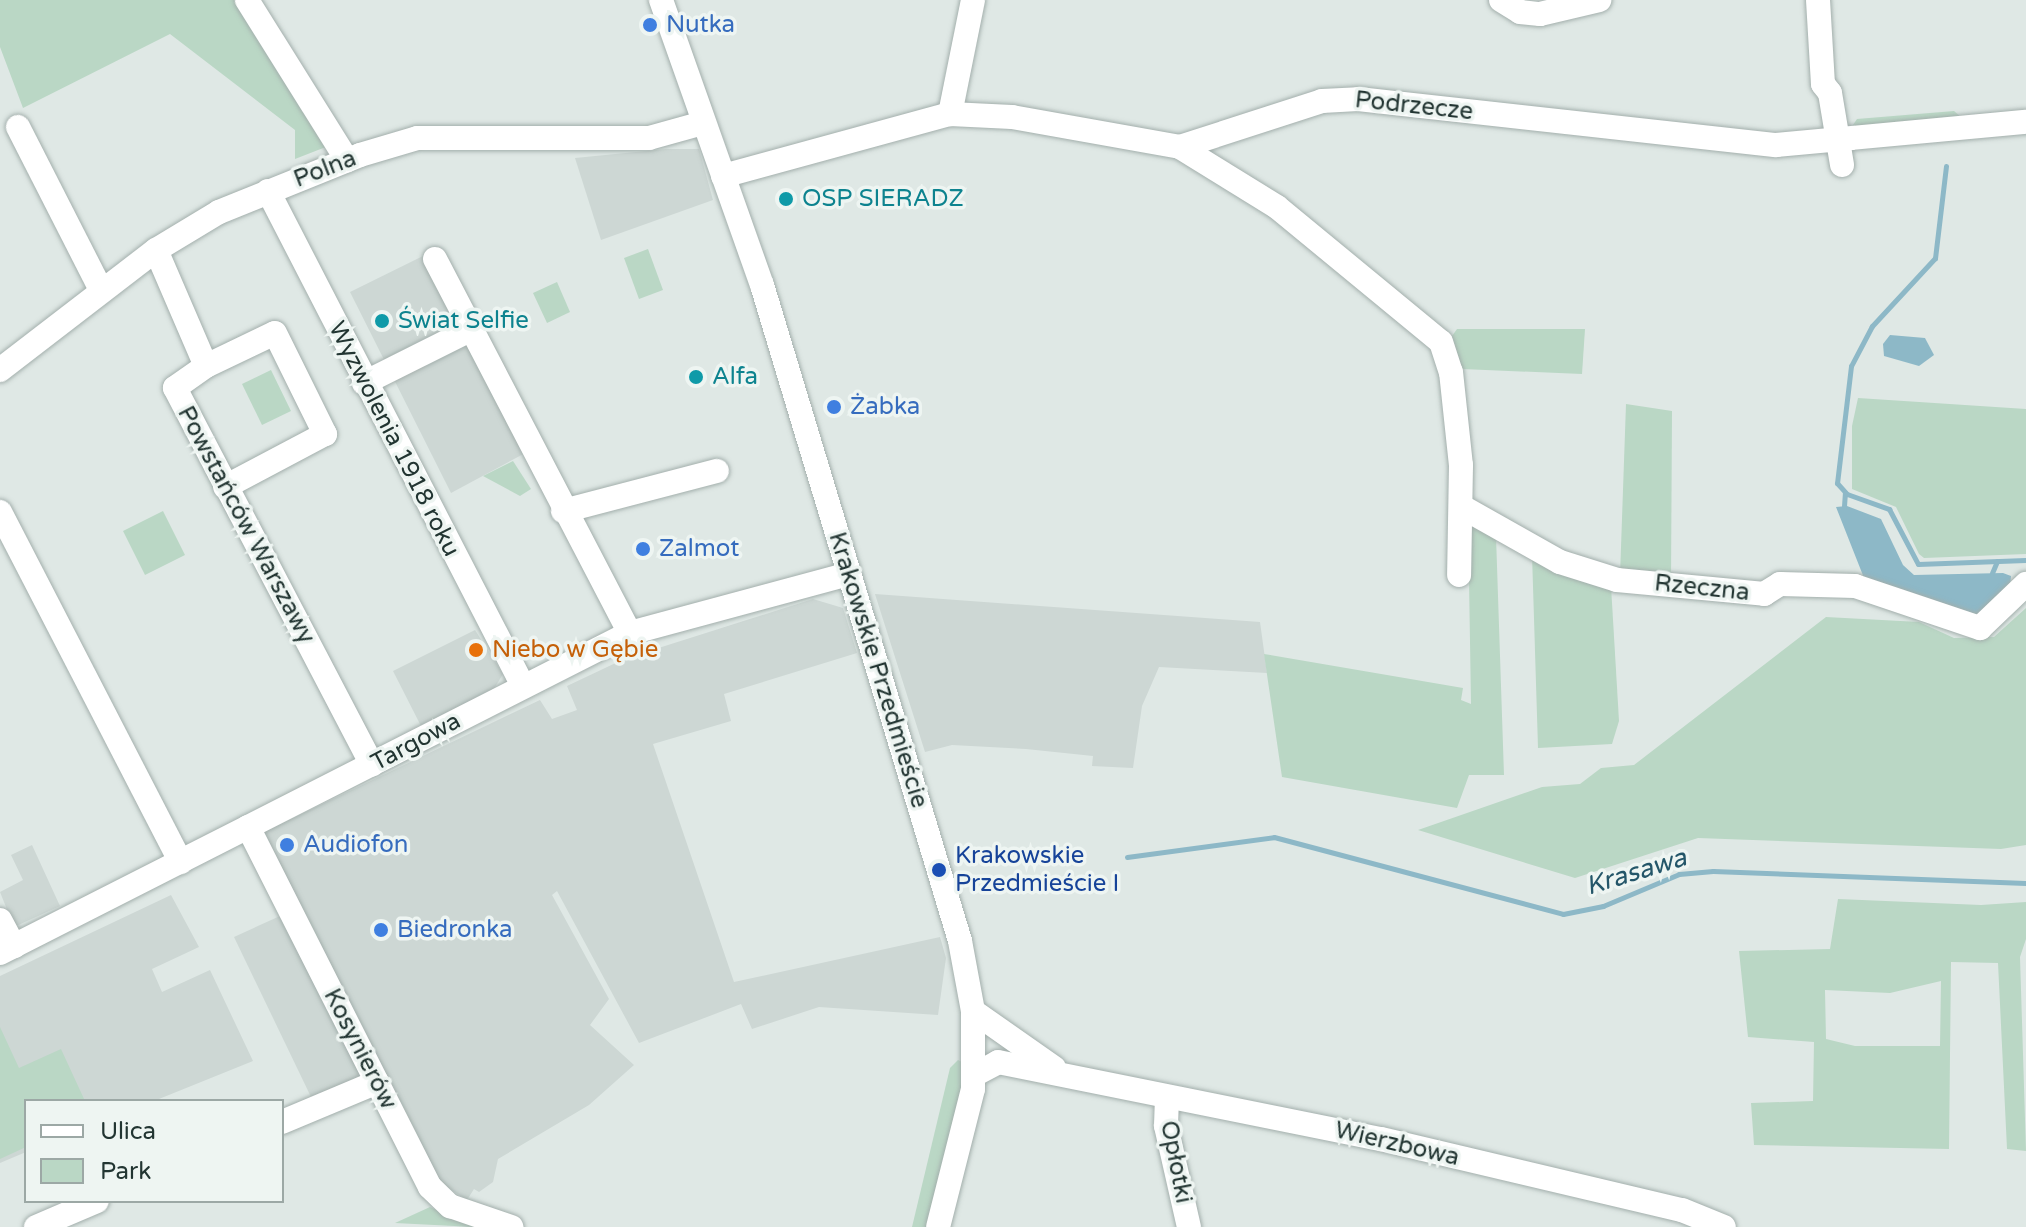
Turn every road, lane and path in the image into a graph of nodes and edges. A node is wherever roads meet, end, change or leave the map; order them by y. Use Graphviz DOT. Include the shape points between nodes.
graph roads {
  1 [pos="247,0"];
  2 [pos="661,0"];
  3 [pos="973,0"];
  4 [pos="1501,0"];
  5 [pos="1599,0"];
  6 [pos="1818,0"];
  7 [pos="950,114"];
  8 [pos="2026,122"];
  9 [pos="703,123"];
  10 [pos="18,127"];
  11 [pos="1180,147"];
  12 [pos="1840,153"];
  13 [pos="347,160"];
  14 [pos="723,176"];
  15 [pos="268,191"];
  16 [pos="156,250"];
  17 [pos="435,259"];
  18 [pos="101,290"];
  19 [pos="472,329"];
  20 [pos="206,366"];
  21 [pos="0,370"];
  22 [pos="364,383"];
  23 [pos="717,471"];
  24 [pos="225,487"];
  25 [pos="1464,508"];
  26 [pos="563,511"];
  27 [pos="0,512"];
  28 [pos="849,574"];
  29 [pos="1459,575"];
  30 [pos="2026,584"];
  31 [pos="630,633"];
  32 [pos="523,686"];
  33 [pos="372,765"];
  34 [pos="248,827"];
  35 [pos="181,862"];
  36 [pos="0,920"];
  37 [pos="7,949"];
  38 [pos="973,1011"];
  39 [pos="974,1075"];
  40 [pos="1066,1076"];
  41 [pos="377,1082"];
  42 [pos="1167,1097"];
  43 [pos="284,1121"];
  44 [pos="92,1203"];
  45 [pos="36,1227"];
  46 [pos="511,1227"];
  47 [pos="938,1227"];
  48 [pos="1189,1227"];
  49 [pos="1724,1227"];
  1 -- 13 [label="street"];
  2 -- 9 [label="street, Krakowskie Przedmieście"];
  3 -- 7 [label="street"];
  4 -- 5 [label="street" via="1520,12 1540,14"];
  6 -- 12 [label="street" via="1823,84"];
  7 -- 11 [label="street, Podrzecze" via="1012,117"];
  7 -- 14 [label="street, Podrzecze"];
  8 -- 12 [label="street, Podrzecze"];
  9 -- 13 [label="street, Polna" via="649,138 417,138"];
  9 -- 14 [label="street, Krakowskie Przedmieście"];
  10 -- 18 [label="street"];
  11 -- 12 [label="street, Podrzecze" via="1322,101 1358,99"];
  11 -- 25 [label="street" via="1277,207 1441,342 1455,400"];
  13 -- 15 [label="street, Polna"];
  14 -- 28 [label="street, Krakowskie Przedmieście" via="762,285"];
  15 -- 16 [label="street, Polna"];
  15 -- 22 [label="street, Wyzwolenia 1918 roku"];
  16 -- 18 [label="street, Polna"];
  16 -- 20 [label="street"];
  17 -- 19 [label="street"];
  18 -- 21 [label="street, Polna"];
  19 -- 22 [label="street"];
  19 -- 26 [label="street" via="538,451"];
  20 -- 24 [label="street, Powstańców Warszawy" via="175,388"];
  20 -- 24 [label="street" via="275,333 325,434"];
  22 -- 32 [label="street, Wyzwolenia 1918 roku"];
  23 -- 26 [label="street"];
  24 -- 33 [label="street, Powstańców Warszawy"];
  25 -- 29 [label="street"];
  25 -- 30 [label="street, Rzeczna" via="1560,562 1617,580 1764,594 1780,584 1855,586 1980,628"];
  26 -- 31 [label="street"];
  27 -- 35 [label="street"];
  28 -- 31 [label="street, Targowa"];
  28 -- 38 [label="street, Krakowskie Przedmieście" via="960,941"];
  31 -- 32 [label="street, Targowa"];
  32 -- 33 [label="street, Targowa"];
  33 -- 34 [label="street, Targowa"];
  34 -- 35 [label="street, Targowa"];
  34 -- 41 [label="street, Kosynierów"];
  35 -- 37 [label="street, Targowa"];
  36 -- 37 [label="street"];
  38 -- 39 [label="street, Krakowskie Przedmieście"];
  38 -- 40 [label="street, Wierzbowa" via="990,1028"];
  39 -- 40 [label="street, Wierzbowa" via="998,1062"];
  39 -- 47 [label="street, Krakowskie Przedmieście"];
  40 -- 42 [label="street, Wierzbowa"];
  41 -- 43 [label="street"];
  41 -- 46 [label="street, Kosynierów" via="439,1197 466,1213"];
  42 -- 48 [label="street, Opłotki" via="1166,1126"];
  42 -- 49 [label="street, Wierzbowa" via="1411,1146 1682,1210"];
  44 -- 45 [label="street"];
}
